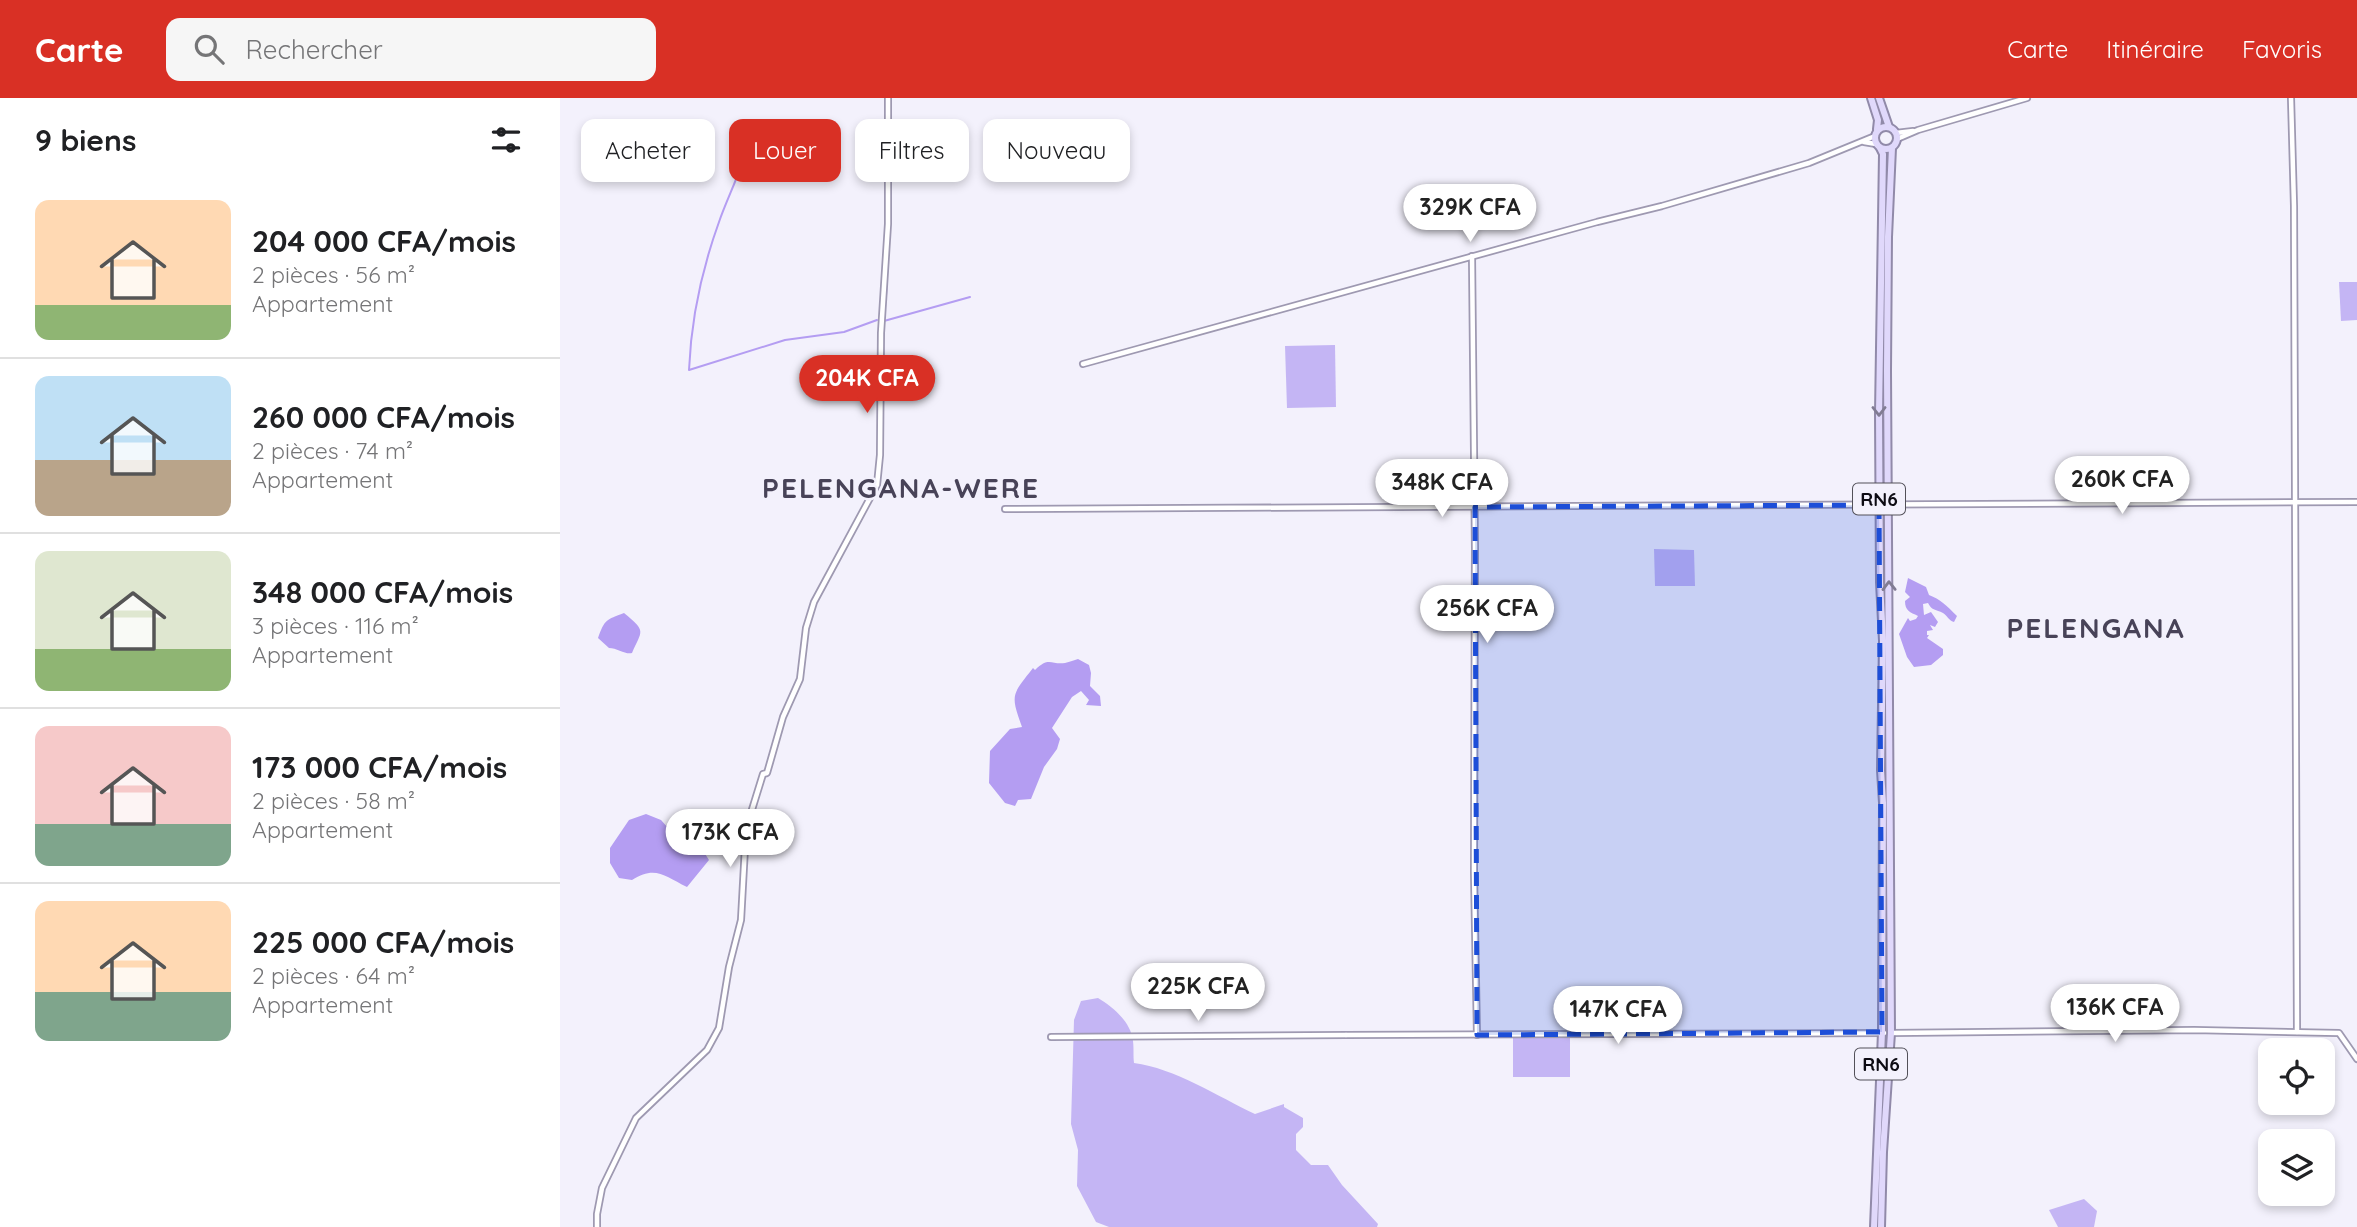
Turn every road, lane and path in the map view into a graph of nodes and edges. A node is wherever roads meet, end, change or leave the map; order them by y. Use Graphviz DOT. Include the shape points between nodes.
graph roads {
  1 [pos="888,98"];
  2 [pos="1871,98"];
  3 [pos="1879,98"];
  4 [pos="2027,98"];
  5 [pos="2291,98"];
  6 [pos="1889,127"];
  7 [pos="1897,136"];
  8 [pos="1877,139"];
  9 [pos="1892,148"];
  10 [pos="1472,256"];
  11 [pos="1083,364"];
  12 [pos="2295,502"];
  13 [pos="2357,502"];
  14 [pos="1879,505"];
  15 [pos="1888,505"];
  16 [pos="1475,507"];
  17 [pos="1005,509"];
  18 [pos="1882,1032"];
  19 [pos="2297,1032"];
  20 [pos="1891,1033"];
  21 [pos="1477,1035"];
  22 [pos="1051,1037"];
  23 [pos="2357,1059"];
  24 [pos="597,1227"];
  25 [pos="1874,1227"];
  26 [pos="1881,1227"];
  1 -- 24 [label="street" via="888,224 877,485 814,602 800,679 749,811 741,920 719,1028 707,1051 636,1118 602,1188"];
  2 -- 8 [label="highway, RN6" via="1878,120"];
  3 -- 6 [label="highway"];
  4 -- 7 [label="street"];
  5 -- 12 [label="street"];
  6 -- 7 [label="highway"];
  6 -- 8 [label="highway"];
  7 -- 9 [label="highway"];
  8 -- 9 [label="highway"];
  8 -- 10 [label="street" via="1662,206"];
  8 -- 14 [label="highway, RN6, one-way" via="1883,154"];
  9 -- 15 [label="highway, RN6"];
  10 -- 11 [label="street"];
  10 -- 16 [label="street"];
  12 -- 13 [label="street"];
  12 -- 15 [label="street"];
  12 -- 19 [label="street"];
  14 -- 15 [label="street"];
  14 -- 16 [label="street"];
  14 -- 18 [label="highway, RN6"];
  20 -- 15 [label="highway, RN6, one-way"];
  16 -- 17 [label="street"];
  16 -- 21 [label="street"];
  18 -- 20 [label="street"];
  18 -- 21 [label="street"];
  18 -- 25 [label="highway, RN6"];
  19 -- 20 [label="street"];
  19 -- 23 [label="street" via="2339,1033"];
  20 -- 26 [label="highway, RN6"];
  21 -- 22 [label="street"];
}
